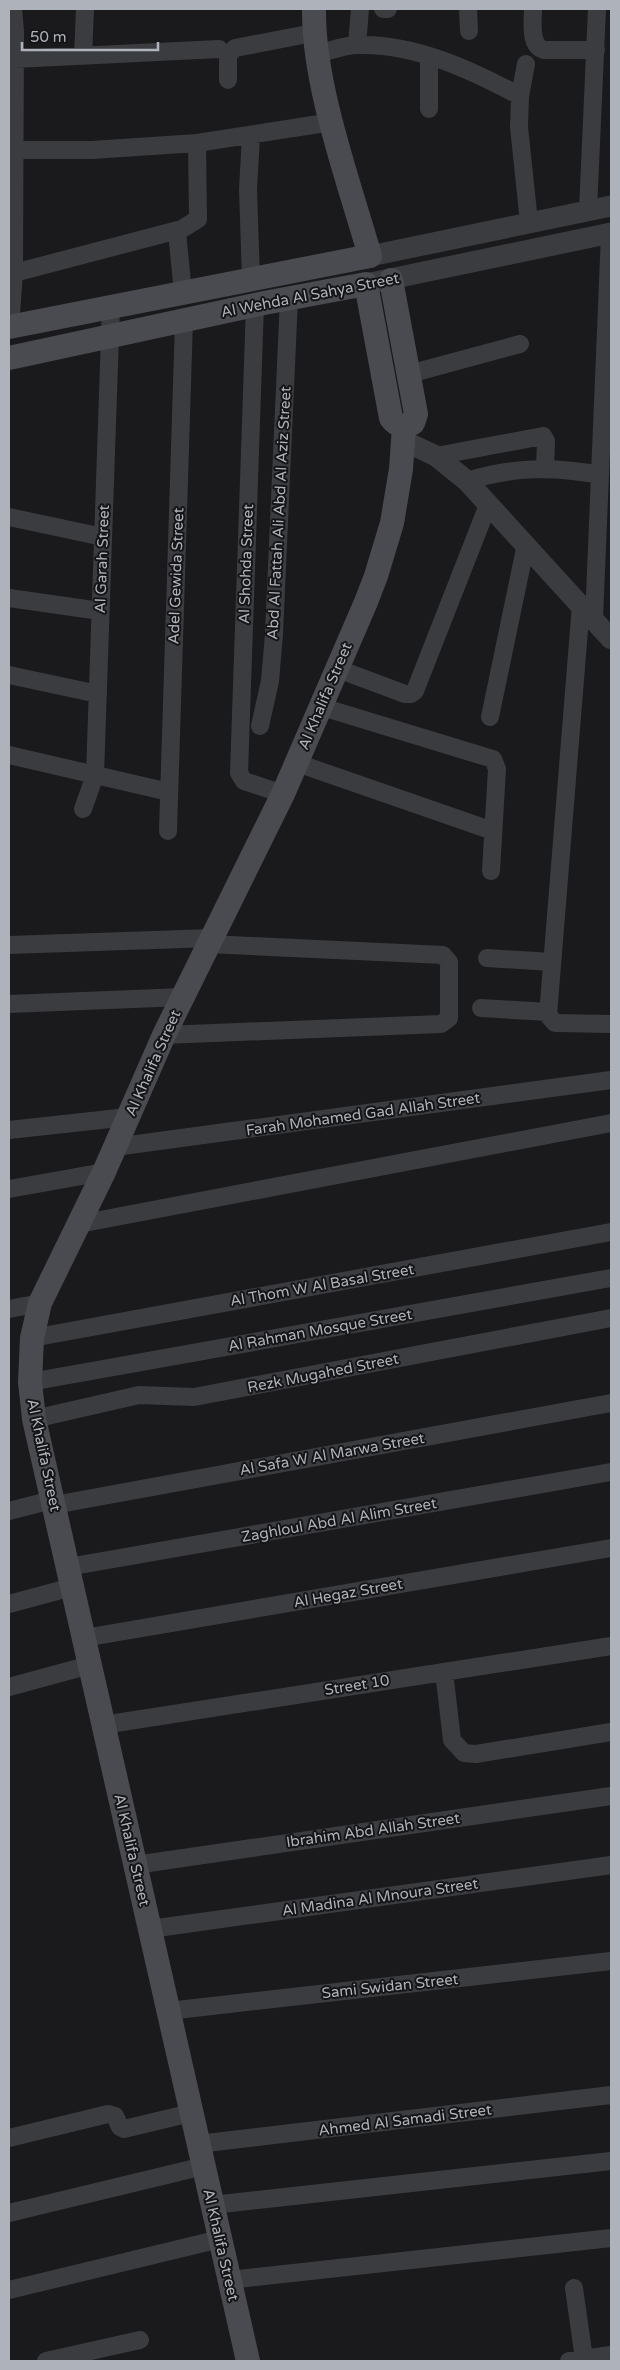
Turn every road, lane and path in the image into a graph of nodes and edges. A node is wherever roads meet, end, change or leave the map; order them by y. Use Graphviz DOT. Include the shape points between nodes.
graph roads {
  1 [pos="13,9"];
  2 [pos="85,9"];
  3 [pos="314,9"];
  4 [pos="360,9"];
  5 [pos="383,9"];
  6 [pos="388,9"];
  7 [pos="468,9"];
  8 [pos="533,9"];
  9 [pos="597,9"];
  10 [pos="12,31"];
  11 [pos="469,31"];
  12 [pos="315,43"];
  13 [pos="357,45"];
  14 [pos="219,49"];
  15 [pos="596,50"];
  16 [pos="83,56"];
  17 [pos="429,56"];
  18 [pos="15,59"];
  19 [pos="526,64"];
  20 [pos="228,80"];
  21 [pos="520,96"];
  22 [pos="429,110"];
  23 [pos="12,119"];
  24 [pos="332,122"];
  25 [pos="251,136"];
  26 [pos="197,143"];
  27 [pos="14,150"];
  28 [pos="12,186"];
  29 [pos="611,206"];
  30 [pos="588,210"];
  31 [pos="529,222"];
  32 [pos="178,230"];
  33 [pos="11,233"];
  34 [pos="611,234"];
  35 [pos="370,256"];
  36 [pos="14,273"];
  37 [pos="255,278"];
  38 [pos="391,280"];
  39 [pos="366,284"];
  40 [pos="183,292"];
  41 [pos="289,298"];
  42 [pos="259,304"];
  43 [pos="111,306"];
  44 [pos="184,320"];
  45 [pos="10,327"];
  46 [pos="111,336"];
  47 [pos="520,344"];
  48 [pos="9,358"];
  49 [pos="409,374"];
  50 [pos="404,434"];
  51 [pos="436,456"];
  52 [pos="546,468"];
  53 [pos="600,475"];
  54 [pos="467,482"];
  55 [pos="488,505"];
  56 [pos="9,517"];
  57 [pos="103,537"];
  58 [pos="526,544"];
  59 [pos="9,598"];
  60 [pos="100,611"];
  61 [pos="587,612"];
  62 [pos="611,639"];
  63 [pos="338,668"];
  64 [pos="9,675"];
  65 [pos="98,694"];
  66 [pos="322,707"];
  67 [pos="490,716"];
  68 [pos="260,726"];
  69 [pos="9,755"];
  70 [pos="297,763"];
  71 [pos="95,775"];
  72 [pos="169,792"];
  73 [pos="283,794"];
  74 [pos="82,810"];
  75 [pos="168,831"];
  76 [pos="494,831"];
  77 [pos="491,871"];
  78 [pos="211,941"];
  79 [pos="9,945"];
  80 [pos="487,958"];
  81 [pos="552,962"];
  82 [pos="183,997"];
  83 [pos="9,1004"];
  84 [pos="481,1008"];
  85 [pos="548,1012"];
  86 [pos="611,1024"];
  87 [pos="164,1035"];
  88 [pos="611,1080"];
  89 [pos="128,1117"];
  90 [pos="611,1123"];
  91 [pos="9,1130"];
  92 [pos="115,1147"];
  93 [pos="104,1172"];
  94 [pos="9,1189"];
  95 [pos="79,1224"];
  96 [pos="611,1232"];
  97 [pos="611,1278"];
  98 [pos="40,1303"];
  99 [pos="9,1309"];
  100 [pos="611,1318"];
  101 [pos="32,1338"];
  102 [pos="30,1382"];
  103 [pos="611,1403"];
  104 [pos="34,1419"];
  105 [pos="611,1472"];
  106 [pos="53,1502"];
  107 [pos="9,1511"];
  108 [pos="611,1548"];
  109 [pos="70,1577"];
  110 [pos="9,1604"];
  111 [pos="84,1638"];
  112 [pos="611,1646"];
  113 [pos="90,1665"];
  114 [pos="444,1672"];
  115 [pos="9,1687"];
  116 [pos="103,1725"];
  117 [pos="611,1732"];
  118 [pos="611,1796"];
  119 [pos="135,1865"];
  120 [pos="611,1865"];
  121 [pos="150,1929"];
  122 [pos="611,1961"];
  123 [pos="168,2011"];
  124 [pos="611,2095"];
  125 [pos="191,2113"];
  126 [pos="9,2138"];
  127 [pos="201,2155"];
  128 [pos="611,2161"];
  129 [pos="212,2205"];
  130 [pos="9,2212"];
  131 [pos="611,2238"];
  132 [pos="220,2239"];
  133 [pos="229,2280"];
  134 [pos="574,2288"];
  135 [pos="9,2290"];
  136 [pos="140,2340"];
  137 [pos="611,2355"];
  138 [pos="577,2360"];
  139 [pos="46,2361"];
  140 [pos="248,2361"];
  1 -- 10 [label="street"];
  2 -- 16 [label="street"];
  3 -- 12 [label="main road"];
  4 -- 13 [label="street"];
  5 -- 6 [label="street"];
  7 -- 11 [label="street"];
  8 -- 15 [label="street" via="534,39 538,48"];
  9 -- 15 [label="street"];
  10 -- 18 [label="street"];
  12 -- 13 [label="street"];
  12 -- 20 [label="street" via="236,48 228,56"];
  12 -- 24 [label="main road"];
  13 -- 17 [label="street"];
  14 -- 16 [label="street"];
  15 -- 30 [label="street"];
  16 -- 18 [label="street"];
  17 -- 21 [label="street" via="476,73"];
  17 -- 22 [label="street"];
  18 -- 23 [label="street"];
  19 -- 21 [label="street"];
  21 -- 31 [label="street" via="519,127"];
  23 -- 27 [label="street"];
  24 -- 25 [label="street"];
  24 -- 35 [label="main road"];
  25 -- 26 [label="street"];
  25 -- 37 [label="street" via="248,189"];
  26 -- 27 [label="street" via="92,150"];
  26 -- 32 [label="street" via="198,219"];
  27 -- 28 [label="street"];
  28 -- 33 [label="street"];
  29 -- 30 [label="street, Al Wehda Al Sahya Street"];
  30 -- 31 [label="street, Al Wehda Al Sahya Street"];
  31 -- 35 [label="street, Al Wehda Al Sahya Street"];
  32 -- 36 [label="street"];
  32 -- 40 [label="street"];
  33 -- 36 [label="street"];
  34 -- 38 [label="street, Al Wehda Al Sahya Street"];
  34 -- 53 [label="street"];
  35 -- 37 [label="main road, Al Wehda Al Sahya Street"];
  36 -- 45 [label="street"];
  37 -- 40 [label="main road, Al Wehda Al Sahya Street"];
  37 -- 42 [label="main road"];
  38 -- 39 [label="street, Al Wehda Al Sahya Street"];
  38 -- 49 [label="main road, Al Khalifa Street"];
  39 -- 41 [label="main road, Al Wehda Al Sahya Street"];
  39 -- 50 [label="main road" via="391,418"];
  40 -- 43 [label="main road, Al Wehda Al Sahya Street"];
  41 -- 42 [label="main road, Al Wehda Al Sahya Street"];
  41 -- 68 [label="street, Abd Al Fattah Ali Abd Al Aziz Street" via="274,634 270,681"];
  42 -- 44 [label="main road, Al Wehda Al Sahya Street"];
  42 -- 73 [label="street, Al Shohda Street" via="239,773 244,781"];
  43 -- 45 [label="main road, Al Wehda Al Sahya Street"];
  43 -- 46 [label="street, Al Garah Street"];
  44 -- 46 [label="main road, Al Wehda Al Sahya Street"];
  44 -- 72 [label="street, Adel Gewida Street"];
  46 -- 48 [label="main road, Al Wehda Al Sahya Street"];
  46 -- 57 [label="street, Al Garah Street"];
  47 -- 49 [label="street"];
  49 -- 50 [label="main road, Al Khalifa Street" via="416,414"];
  50 -- 51 [label="street"];
  50 -- 63 [label="main road, Al Khalifa Street" via="398,496 385,550"];
  51 -- 52 [label="street" via="543,436 546,441"];
  51 -- 54 [label="street"];
  52 -- 53 [label="street"];
  52 -- 54 [label="street" via="496,473"];
  53 -- 61 [label="street"];
  54 -- 55 [label="street"];
  55 -- 58 [label="street"];
  55 -- 63 [label="street" via="415,691 405,694"];
  56 -- 57 [label="street"];
  57 -- 60 [label="street, Al Garah Street"];
  58 -- 61 [label="street"];
  58 -- 67 [label="street"];
  59 -- 60 [label="street"];
  60 -- 65 [label="street, Al Garah Street"];
  61 -- 62 [label="street"];
  61 -- 81 [label="street"];
  63 -- 66 [label="main road, Al Khalifa Street"];
  64 -- 65 [label="street"];
  65 -- 71 [label="street, Al Garah Street"];
  66 -- 70 [label="main road, Al Khalifa Street"];
  66 -- 76 [label="street" via="496,762"];
  69 -- 71 [label="street"];
  70 -- 73 [label="main road, Al Khalifa Street"];
  70 -- 76 [label="street"];
  71 -- 72 [label="street"];
  71 -- 74 [label="street, Al Garah Street"];
  72 -- 75 [label="street, Adel Gewida Street"];
  73 -- 78 [label="main road, Al Khalifa Street"];
  76 -- 77 [label="street"];
  78 -- 79 [label="street"];
  78 -- 82 [label="main road, Al Khalifa Street"];
  78 -- 87 [label="street" via="444,955 449,962 450,1015 441,1024"];
  80 -- 81 [label="street"];
  81 -- 85 [label="street"];
  82 -- 83 [label="street"];
  82 -- 87 [label="main road, Al Khalifa Street"];
  84 -- 85 [label="street"];
  85 -- 86 [label="street" via="548,1018 555,1023"];
  87 -- 89 [label="main road, Al Khalifa Street"];
  88 -- 92 [label="street, Farah Mohamed Gad Allah Street"];
  89 -- 91 [label="street"];
  89 -- 92 [label="main road, Al Khalifa Street"];
  90 -- 95 [label="street"];
  92 -- 93 [label="main road, Al Khalifa Street"];
  93 -- 94 [label="street"];
  93 -- 95 [label="main road, Al Khalifa Street"];
  95 -- 98 [label="main road, Al Khalifa Street"];
  96 -- 101 [label="street, Al Thom W Al Basal Street"];
  97 -- 102 [label="street, Al Rahman Mosque Street"];
  98 -- 99 [label="street"];
  98 -- 101 [label="main road, Al Khalifa Street"];
  100 -- 104 [label="street, Rezk Mugahed Street" via="194,1397 140,1395"];
  101 -- 102 [label="main road, Al Khalifa Street"];
  102 -- 104 [label="main road, Al Khalifa Street"];
  103 -- 106 [label="street, Al Safa W Al Marwa Street"];
  104 -- 106 [label="main road, Al Khalifa Street"];
  105 -- 109 [label="street, Zaghloul Abd Al Alim Street"];
  106 -- 107 [label="street, Al Safa W Al Marwa Street"];
  106 -- 109 [label="main road, Al Khalifa Street"];
  108 -- 111 [label="street, Al Hegaz Street"];
  109 -- 110 [label="street, Zaghloul Abd Al Alim Street"];
  109 -- 111 [label="main road, Al Khalifa Street"];
  111 -- 113 [label="main road, Al Khalifa Street"];
  112 -- 114 [label="street, Street 10"];
  113 -- 115 [label="street"];
  113 -- 116 [label="main road, Al Khalifa Street"];
  114 -- 116 [label="street, Street 10"];
  114 -- 117 [label="street" via="452,1740 464,1753 476,1754"];
  116 -- 119 [label="main road, Al Khalifa Street"];
  118 -- 119 [label="street, Ibrahim Abd Allah Street"];
  119 -- 121 [label="main road, Al Khalifa Street"];
  120 -- 121 [label="street, Al Madina Al Mnoura Street"];
  121 -- 123 [label="main road, Al Khalifa Street"];
  122 -- 123 [label="street, Sami Swidan Street"];
  123 -- 125 [label="main road, Al Khalifa Street"];
  124 -- 127 [label="street, Ahmed Al Samadi Street"];
  125 -- 126 [label="street" via="124,2129 115,2116 108,2114"];
  125 -- 127 [label="main road, Al Khalifa Street"];
  127 -- 129 [label="main road, Al Khalifa Street"];
  127 -- 130 [label="street, Ahmed Al Samadi Street"];
  128 -- 129 [label="street"];
  129 -- 132 [label="main road, Al Khalifa Street"];
  131 -- 133 [label="street"];
  132 -- 133 [label="main road, Al Khalifa Street"];
  132 -- 135 [label="street"];
  133 -- 140 [label="main road, Al Khalifa Street"];
  134 -- 138 [label="street"];
  136 -- 139 [label="street"];
  137 -- 138 [label="street"];
}
